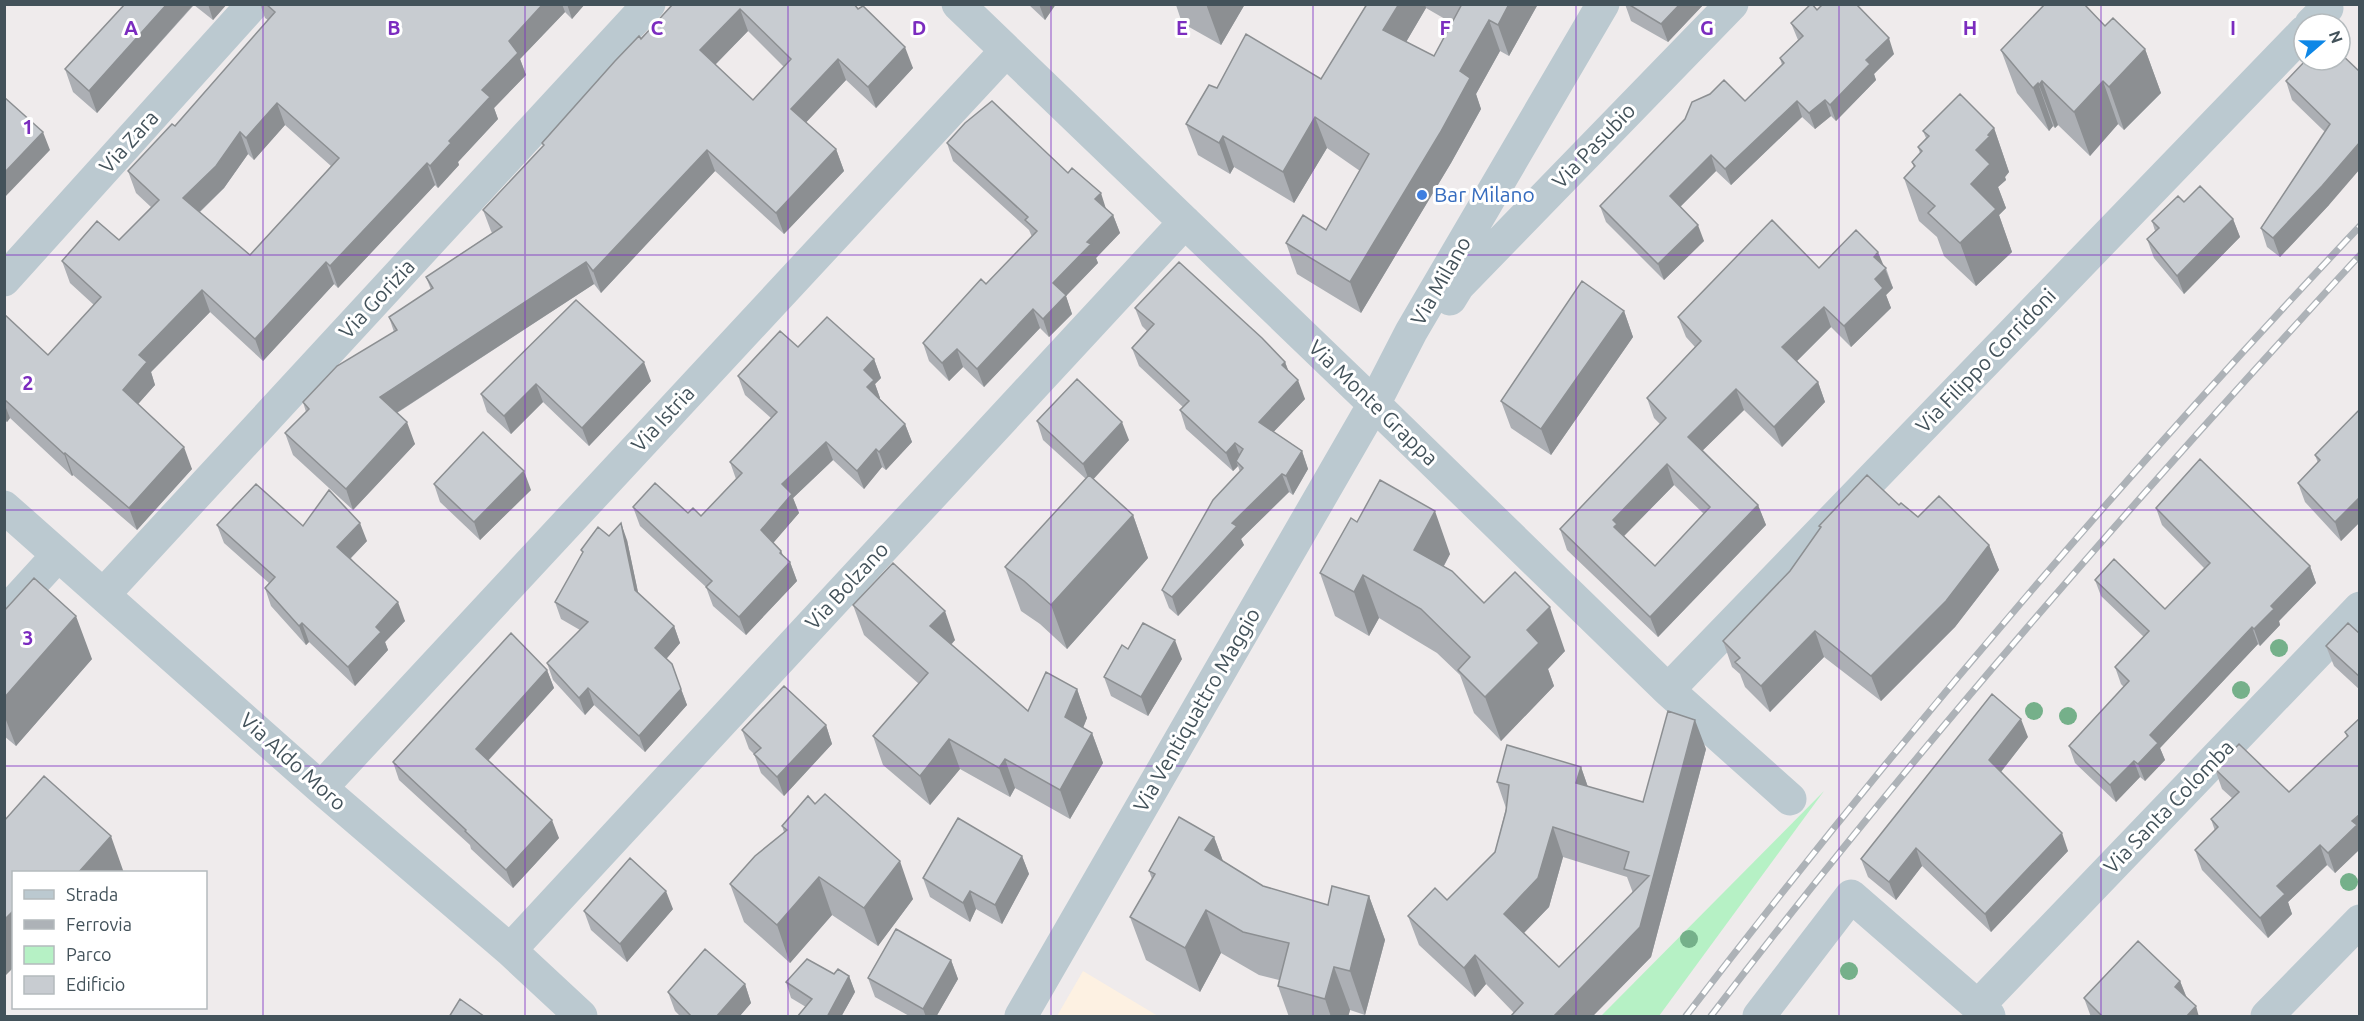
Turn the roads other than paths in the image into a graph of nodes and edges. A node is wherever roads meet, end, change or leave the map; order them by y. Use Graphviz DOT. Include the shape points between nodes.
graph roads {
  1 [pos="253,4"];
  2 [pos="649,4"];
  3 [pos="958,4"];
  4 [pos="1603,4"];
  5 [pos="1732,4"];
  6 [pos="2292,44"];
  7 [pos="1006,51"];
  8 [pos="1185,222"];
  9 [pos="4,280"];
  10 [pos="1374,404"];
  11 [pos="4,507"];
  12 [pos="58,555"];
  13 [pos="104,594"];
  14 [pos="2360,608"];
  15 [pos="4,614"];
  16 [pos="1668,690"];
  17 [pos="321,788"];
  18 [pos="1790,799"];
  19 [pos="2360,921"];
  20 [pos="510,950"];
  21 [pos="1984,1011"];
  22 [pos="581,1017"];
  23 [pos="1021,1017"];
  24 [pos="1760,1017"];
  25 [pos="2267,1017"];
  1 -- 9 [label="street, Via Zara"];
  2 -- 13 [label="street, Via Gorizia"];
  3 -- 7 [label="street, Via Monte Grappa"];
  4 -- 10 [label="street, Via Milano" via="1411,332"];
  5 -- 10 [label="street, Via Pasubio" via="1458,286 1394,390"];
  6 -- 16 [label="street, Via Filippo Corridoni"];
  7 -- 8 [label="street, Via Monte Grappa"];
  7 -- 17 [label="street, Via Istria"];
  8 -- 10 [label="street, Via Monte Grappa"];
  8 -- 20 [label="street, Via Bolzano"];
  10 -- 16 [label="street, Via Monte Grappa"];
  10 -- 23 [label="street, Via Ventiquattro Maggio"];
  11 -- 12 [label="street, Via Aldo Moro"];
  12 -- 13 [label="street, Via Aldo Moro"];
  12 -- 15 [label="street"];
  13 -- 17 [label="street, Via Aldo Moro"];
  14 -- 21 [label="street, Via Santa Colomba"];
  16 -- 18 [label="street, Via Monte Grappa"];
  17 -- 20 [label="street, Via Aldo Moro"];
  19 -- 25 [label="street"];
  20 -- 22 [label="street, Via Aldo Moro"];
  21 -- 24 [label="street" via="1851,896"];
}
